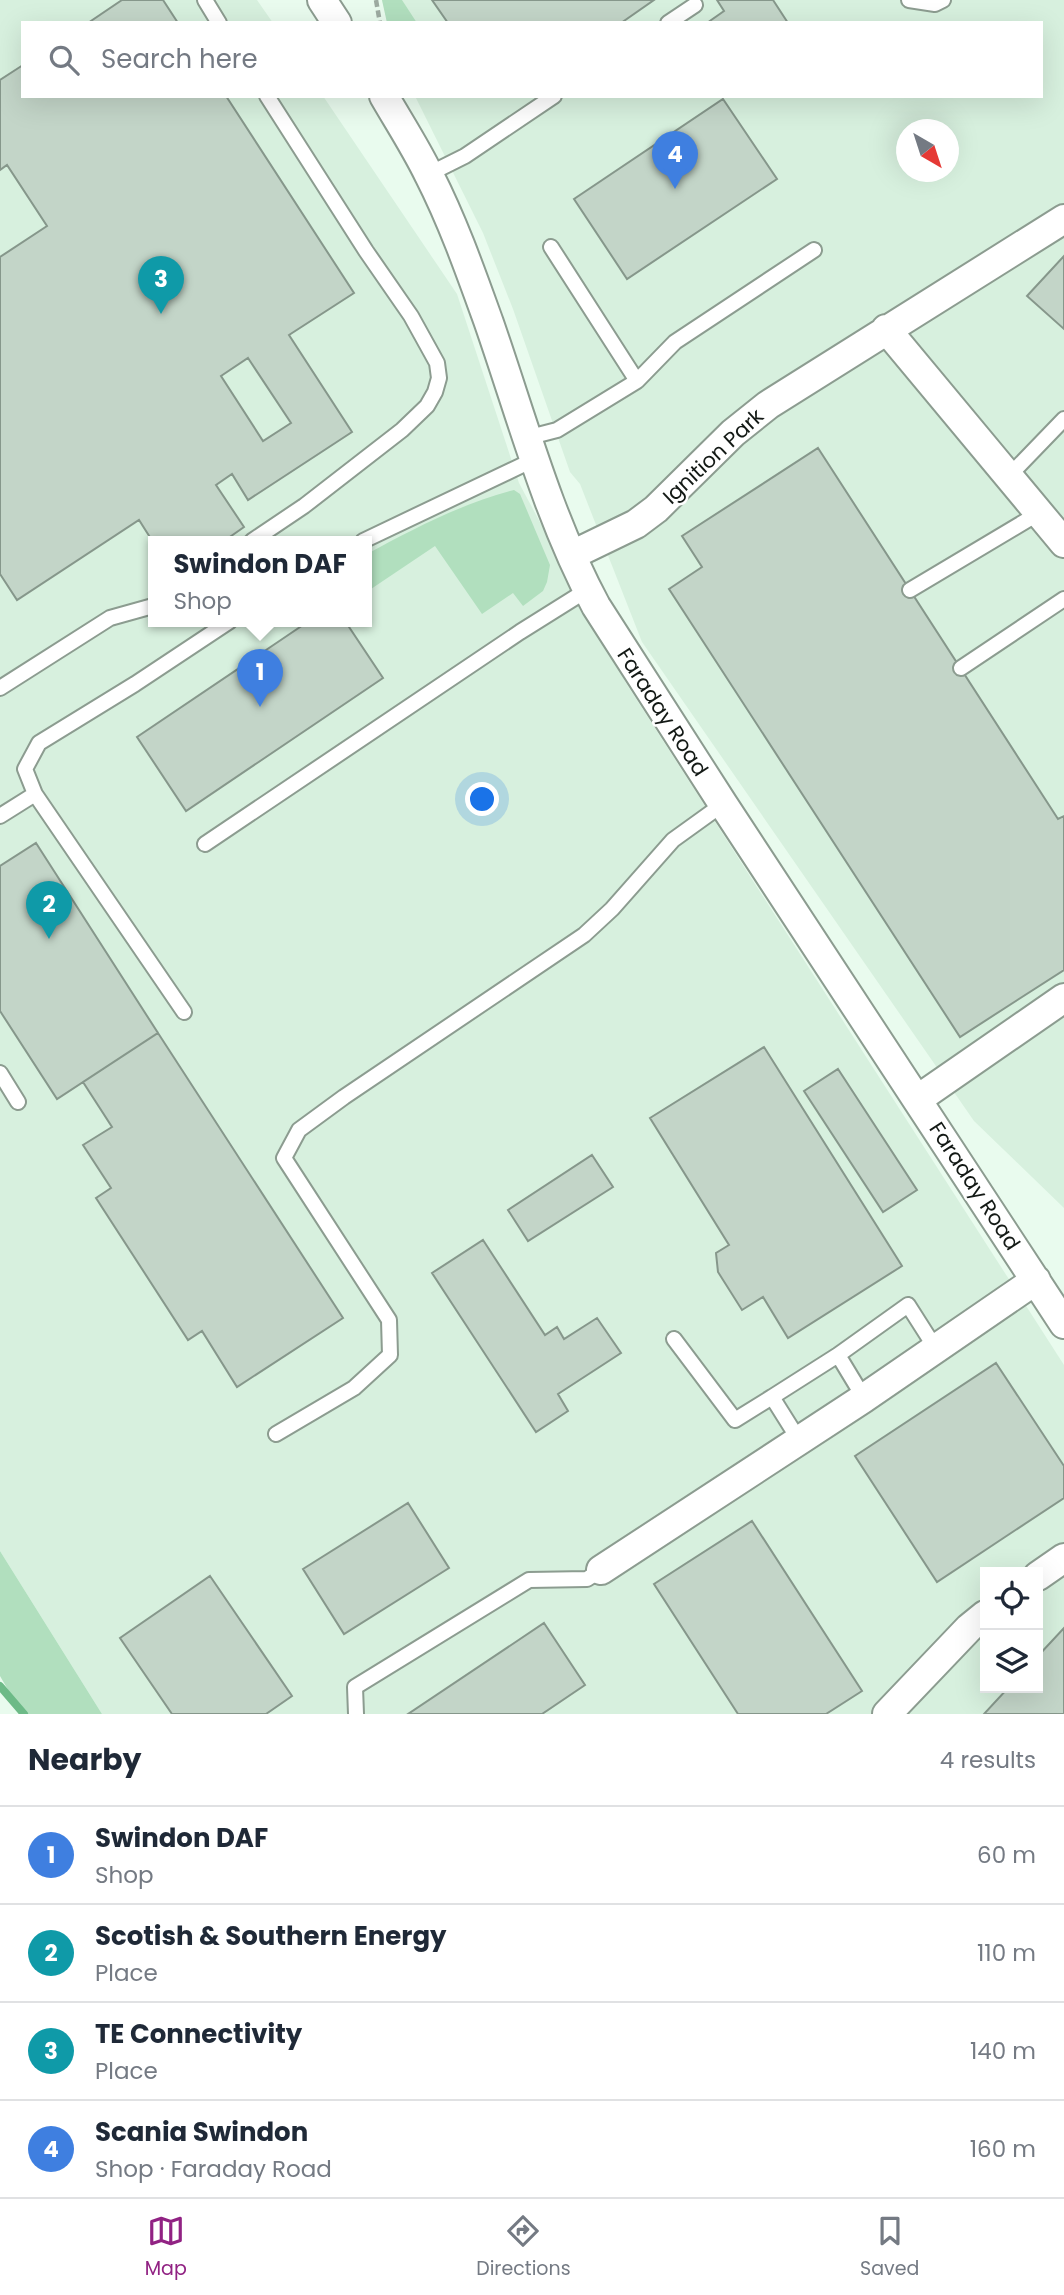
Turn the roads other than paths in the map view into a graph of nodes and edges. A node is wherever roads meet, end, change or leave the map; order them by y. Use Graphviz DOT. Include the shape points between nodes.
graph roads {
  1 [pos="205,0"];
  2 [pos="909,0"];
  3 [pos="943,0"];
  4 [pos="695,5"];
  5 [pos="218,21"];
  6 [pos="671,21"];
  7 [pos="268,98"];
  8 [pos="385,98"];
  9 [pos="551,98"];
  10 [pos="429,174"];
  11 [pos="1064,219"];
  12 [pos="551,247"];
  13 [pos="814,250"];
  14 [pos="887,329"];
  15 [pos="637,381"];
  16 [pos="1064,419"];
  17 [pos="530,449"];
  18 [pos="1009,476"];
  19 [pos="1039,513"];
  20 [pos="259,536"];
  21 [pos="372,536"];
  22 [pos="1064,543"];
  23 [pos="572,555"];
  24 [pos="587,590"];
  25 [pos="910,590"];
  26 [pos="1064,599"];
  27 [pos="148,607"];
  28 [pos="221,627"];
  29 [pos="961,668"];
  30 [pos="0,688"];
  31 [pos="34,794"];
  32 [pos="723,804"];
  33 [pos="0,816"];
  34 [pos="205,844"];
  35 [pos="1064,998"];
  36 [pos="184,1012"];
  37 [pos="0,1073"];
  38 [pos="918,1099"];
  39 [pos="18,1102"];
  40 [pos="1036,1280"];
  41 [pos="1064,1324"];
  42 [pos="674,1339"];
  43 [pos="936,1349"];
  44 [pos="838,1354"];
  45 [pos="772,1396"];
  46 [pos="864,1398"];
  47 [pos="276,1434"];
  48 [pos="799,1440"];
  49 [pos="1064,1558"];
  50 [pos="601,1570"];
  51 [pos="1043,1573"];
  52 [pos="980,1619"];
  53 [pos="356,1714"];
  54 [pos="887,1714"];
  1 -- 5 [label="lane"];
  2 -- 3 [label="lane" via="935,4"];
  4 -- 6 [label="lane"];
  7 -- 20 [label="lane" via="411,316 437,363 439,378 426,406 402,429"];
  8 -- 10 [label="street, Faraday Road"];
  9 -- 10 [label="lane" via="465,156"];
  10 -- 17 [label="street, Faraday Road" via="460,245"];
  11 -- 14 [label="street, Ignition Park"];
  12 -- 15 [label="lane"];
  13 -- 15 [label="lane" via="675,342"];
  14 -- 18 [label="street"];
  14 -- 23 [label="street, Ignition Park" via="768,405 636,524"];
  15 -- 17 [label="lane"];
  16 -- 18 [label="lane"];
  17 -- 21 [label="lane"];
  17 -- 23 [label="street, Faraday Road"];
  18 -- 19 [label="street"];
  19 -- 22 [label="street"];
  19 -- 25 [label="lane"];
  23 -- 24 [label="street, Faraday Road"];
  24 -- 32 [label="street, Faraday Road"];
  24 -- 34 [label="lane"];
  26 -- 29 [label="lane"];
  27 -- 30 [label="lane" via="110,618"];
  28 -- 31 [label="lane" via="39,743 25,769"];
  31 -- 33 [label="lane"];
  31 -- 36 [label="lane"];
  32 -- 38 [label="street, Faraday Road"];
  32 -- 47 [label="lane" via="673,840 584,935 299,1130 284,1158 389,1320 390,1355 354,1388"];
  35 -- 38 [label="street"];
  37 -- 39 [label="lane"];
  38 -- 40 [label="street, Faraday Road"];
  40 -- 41 [label="street, Faraday Road"];
  40 -- 43 [label="street"];
  42 -- 45 [label="lane" via="735,1420"];
  43 -- 44 [label="lane" via="908,1305"];
  43 -- 46 [label="street"];
  44 -- 45 [label="lane"];
  44 -- 46 [label="lane"];
  45 -- 48 [label="lane"];
  46 -- 48 [label="street"];
  48 -- 50 [label="street"];
  49 -- 51 [label="street"];
  50 -- 53 [label="lane" via="587,1578 529,1580 355,1687"];
  52 -- 54 [label="street"];
}
